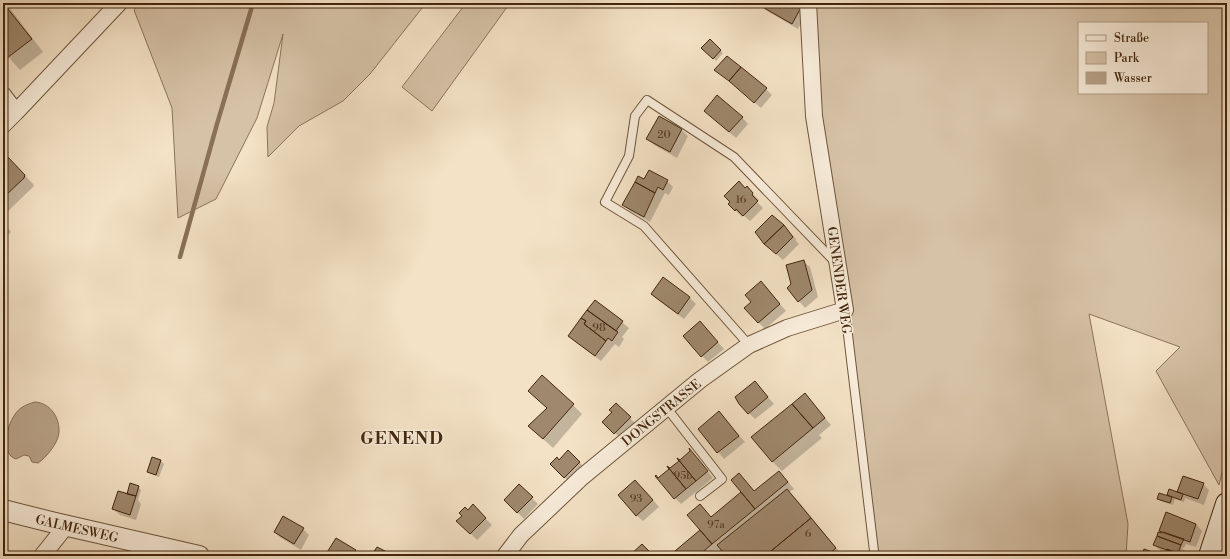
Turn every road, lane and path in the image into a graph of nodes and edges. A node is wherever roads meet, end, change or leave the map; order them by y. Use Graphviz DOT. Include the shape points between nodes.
graph roads {
  1 [pos="119,3"];
  2 [pos="808,3"];
  3 [pos="3,95"];
  4 [pos="16,112"];
  5 [pos="3,125"];
  6 [pos="838,265"];
  7 [pos="845,310"];
  8 [pos="749,345"];
  9 [pos="666,407"];
  10 [pos="700,496"];
  11 [pos="1227,504"];
  12 [pos="3,510"];
  13 [pos="66,526"];
  14 [pos="42,556"];
  15 [pos="199,556"];
  16 [pos="505,556"];
  17 [pos="872,556"];
  18 [pos="1210,556"];
  1 -- 4 [label="street"];
  2 -- 6 [label="street, GENENDER WEG" via="814,116"];
  3 -- 4 [label="street"];
  4 -- 5 [label="street"];
  6 -- 7 [label="street, GENENDER WEG"];
  6 -- 8 [label="lane" via="734,157 646,100 635,116 629,156 605,202 644,226"];
  7 -- 8 [label="street, DONGSTRASSE" via="787,328"];
  7 -- 17 [label="lane, GENENDER WEG" via="874,551"];
  8 -- 9 [label="street, DONGSTRASSE"];
  9 -- 10 [label="lane" via="722,479"];
  9 -- 16 [label="street, DONGSTRASSE" via="582,477 521,535"];
  11 -- 18 [label="main road"];
  12 -- 13 [label="street, GALMESWEG"];
  13 -- 14 [label="street"];
  13 -- 15 [label="street, GALMESWEG"];
}
